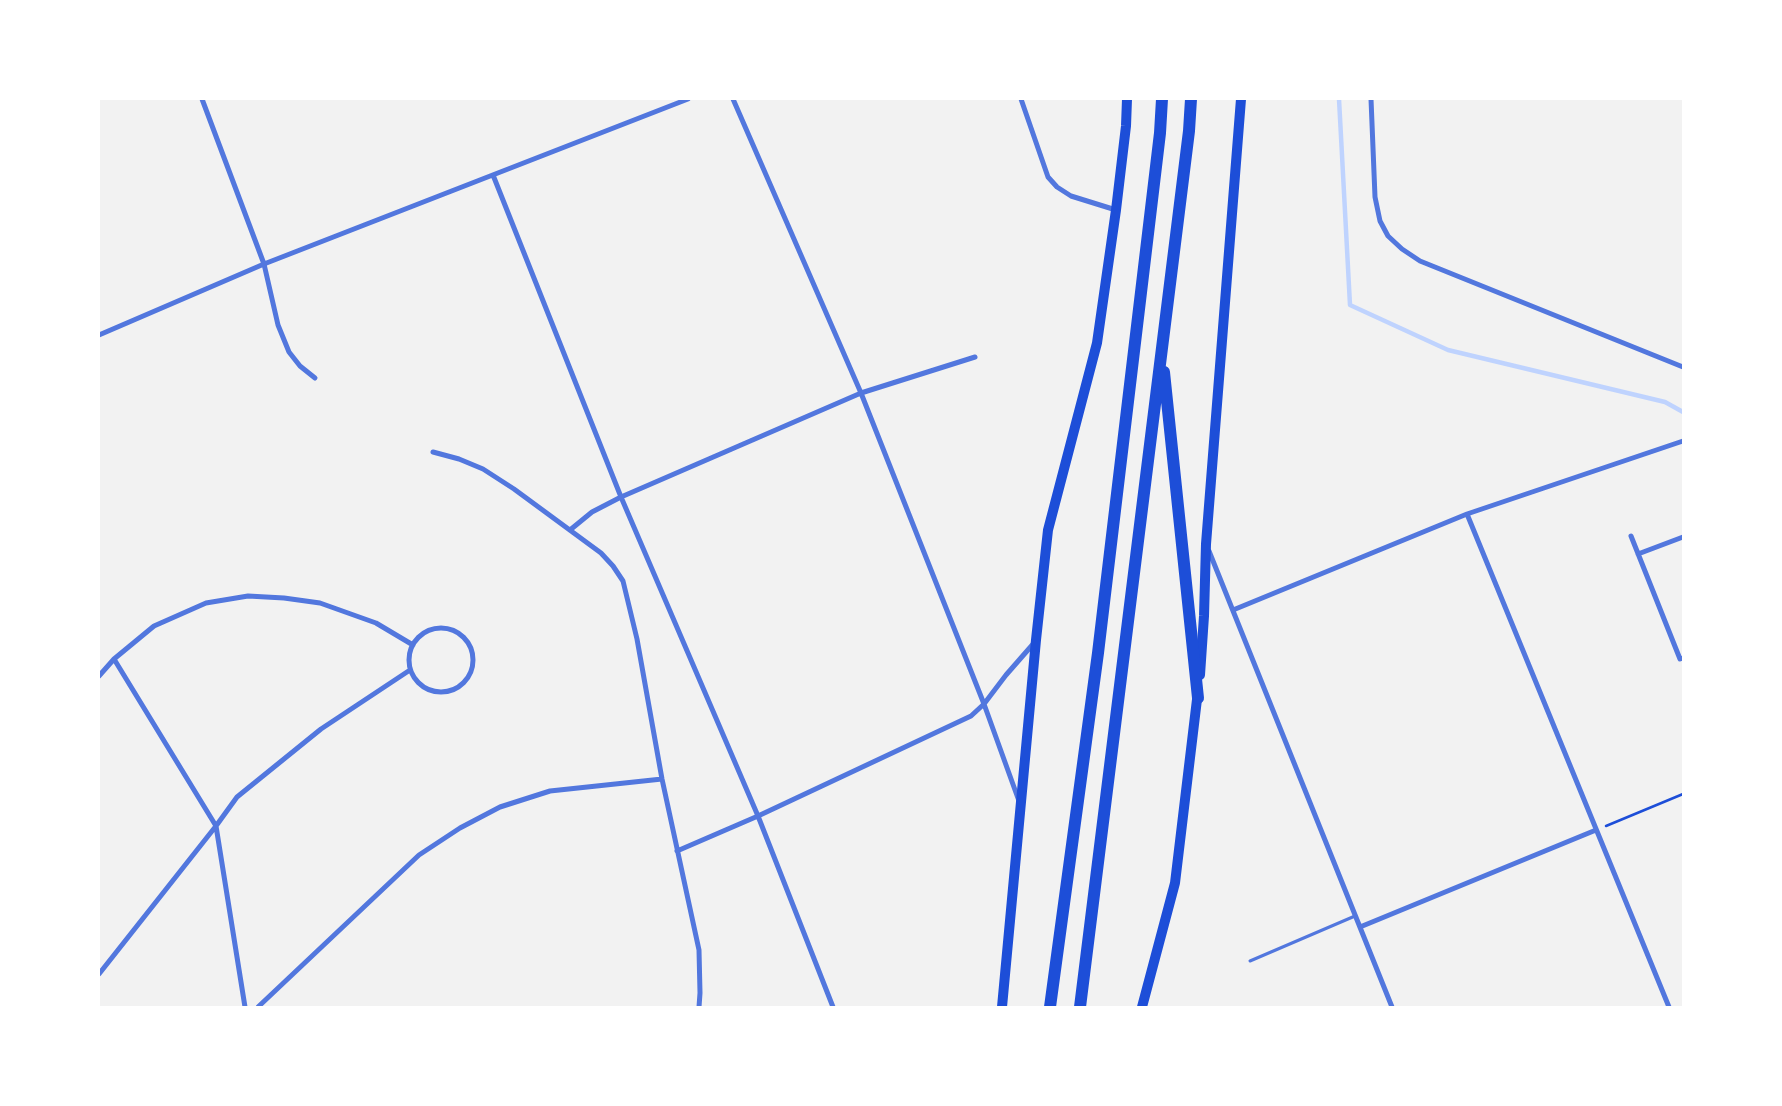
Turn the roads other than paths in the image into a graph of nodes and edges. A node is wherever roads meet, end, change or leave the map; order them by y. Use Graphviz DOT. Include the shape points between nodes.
graph roads {
  1 [pos="202,99"];
  2 [pos="688,99"];
  3 [pos="733,99"];
  4 [pos="1021,99"];
  5 [pos="1127,99"];
  6 [pos="1162,99"];
  7 [pos="1191,99"];
  8 [pos="1241,99"];
  9 [pos="1371,99"];
  10 [pos="494,175"];
  11 [pos="1116,210"];
  12 [pos="264,264"];
  13 [pos="99,335"];
  14 [pos="1161,349"];
  15 [pos="975,357"];
  16 [pos="1683,367"];
  17 [pos="315,378"];
  18 [pos="861,393"];
  19 [pos="1683,441"];
  20 [pos="433,452"];
  21 [pos="621,497"];
  22 [pos="1467,514"];
  23 [pos="570,530"];
  24 [pos="1631,536"];
  25 [pos="1683,537"];
  26 [pos="1206,544"];
  27 [pos="1638,554"];
  28 [pos="1233,610"];
  29 [pos="1036,640"];
  30 [pos="412,645"];
  31 [pos="1683,658"];
  32 [pos="114,659"];
  33 [pos="410,670"];
  34 [pos="99,676"];
  35 [pos="1198,698"];
  36 [pos="984,704"];
  37 [pos="662,779"];
  38 [pos="1020,803"];
  39 [pos="758,816"];
  40 [pos="216,826"];
  41 [pos="1596,830"];
  42 [pos="677,851"];
  43 [pos="1355,916"];
  44 [pos="1360,927"];
  45 [pos="1250,961"];
  46 [pos="99,974"];
  47 [pos="245,1007"];
  48 [pos="258,1007"];
  49 [pos="699,1007"];
  50 [pos="833,1007"];
  51 [pos="1002,1007"];
  52 [pos="1050,1007"];
  53 [pos="1080,1007"];
  54 [pos="1142,1007"];
  55 [pos="1392,1007"];
  56 [pos="1668,1007"];
  1 -- 12 [label="street"];
  2 -- 10 [label="street"];
  3 -- 18 [label="street"];
  4 -- 11 [label="street" via="1048,177 1071,196"];
  5 -- 11 [label="main road"];
  6 -- 52 [label="highway" via="1100,643"];
  7 -- 14 [label="highway"];
  8 -- 26 [label="main road"];
  9 -- 16 [label="street" via="1380,221 1388,236 1402,249 1420,261"];
  10 -- 12 [label="street"];
  10 -- 21 [label="street"];
  11 -- 29 [label="main road" via="1097,343 1048,530"];
  12 -- 13 [label="street"];
  12 -- 17 [label="street" via="278,325 289,352"];
  14 -- 35 [label="highway"];
  14 -- 53 [label="highway"];
  15 -- 18 [label="street"];
  18 -- 21 [label="street"];
  18 -- 36 [label="street"];
  19 -- 22 [label="street"];
  20 -- 23 [label="street" via="483,469"];
  21 -- 23 [label="street" via="592,512"];
  21 -- 39 [label="street"];
  22 -- 28 [label="street"];
  22 -- 41 [label="street"];
  23 -- 37 [label="street" via="601,553 623,581 637,639"];
  24 -- 27 [label="street"];
  25 -- 27 [label="street"];
  26 -- 28 [label="street"];
  26 -- 35 [label="main road"];
  27 -- 31 [label="street" via="1680,659"];
  28 -- 43 [label="street"];
  29 -- 36 [label="street"];
  29 -- 38 [label="main road"];
  30 -- 32 [label="street" via="376,624 320,603 248,596 206,603 154,626"];
  30 -- 33 [label="street"];
  30 -- 33 [label="street" via="420,635 444,628 466,640 472,651 473,663 470,676 450,691 426,689"];
  32 -- 34 [label="street"];
  32 -- 40 [label="street"];
  33 -- 40 [label="street" via="321,729 268,770 237,797"];
  35 -- 54 [label="main road" via="1175,882"];
  36 -- 38 [label="street"];
  36 -- 39 [label="street" via="971,716"];
  37 -- 42 [label="street"];
  37 -- 48 [label="street" via="550,791 500,807 460,828 420,855"];
  38 -- 51 [label="main road"];
  39 -- 42 [label="street"];
  39 -- 50 [label="street"];
  40 -- 46 [label="street"];
  40 -- 47 [label="street"];
  41 -- 44 [label="street"];
  41 -- 56 [label="street"];
  42 -- 49 [label="street" via="699,950"];
  43 -- 44 [label="street"];
  43 -- 45 [label="lane"];
  44 -- 55 [label="street"];
}
